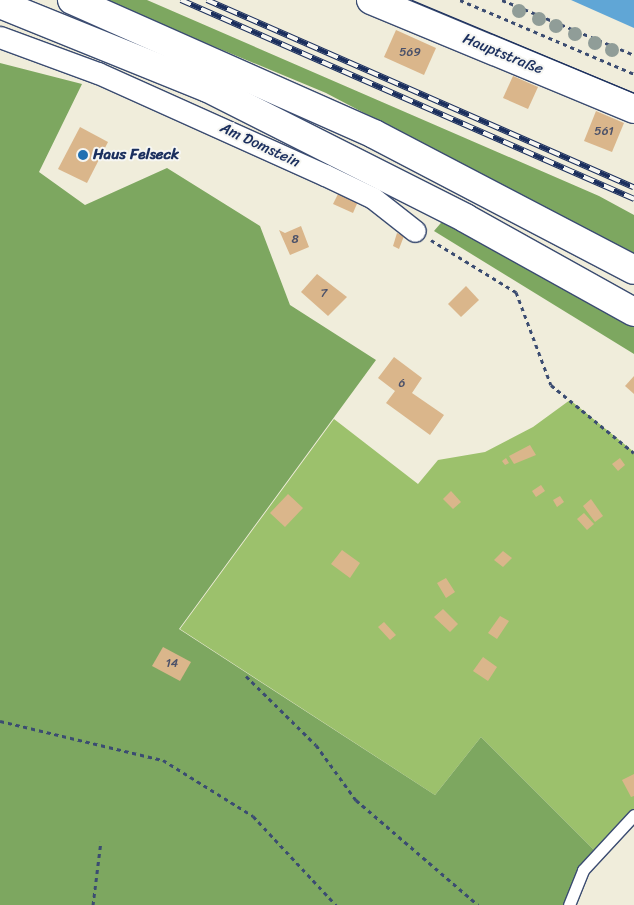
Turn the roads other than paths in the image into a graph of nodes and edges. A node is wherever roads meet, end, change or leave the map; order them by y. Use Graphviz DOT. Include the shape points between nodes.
graph roads {
  1 [pos="72,0"];
  2 [pos="371,0"];
  3 [pos="0,4"];
  4 [pos="0,37"];
  5 [pos="634,109"];
  6 [pos="418,232"];
  7 [pos="634,270"];
  8 [pos="634,312"];
  9 [pos="634,815"];
  10 [pos="569,905"];
  1 -- 7 [label="main road" via="374,134"];
  2 -- 5 [label="main road, Hauptstraße"];
  3 -- 8 [label="main road" via="208,88 456,214"];
  4 -- 6 [label="street, Am Domstein" via="98,73 373,198"];
  9 -- 10 [label="lane" via="583,870"];
}
